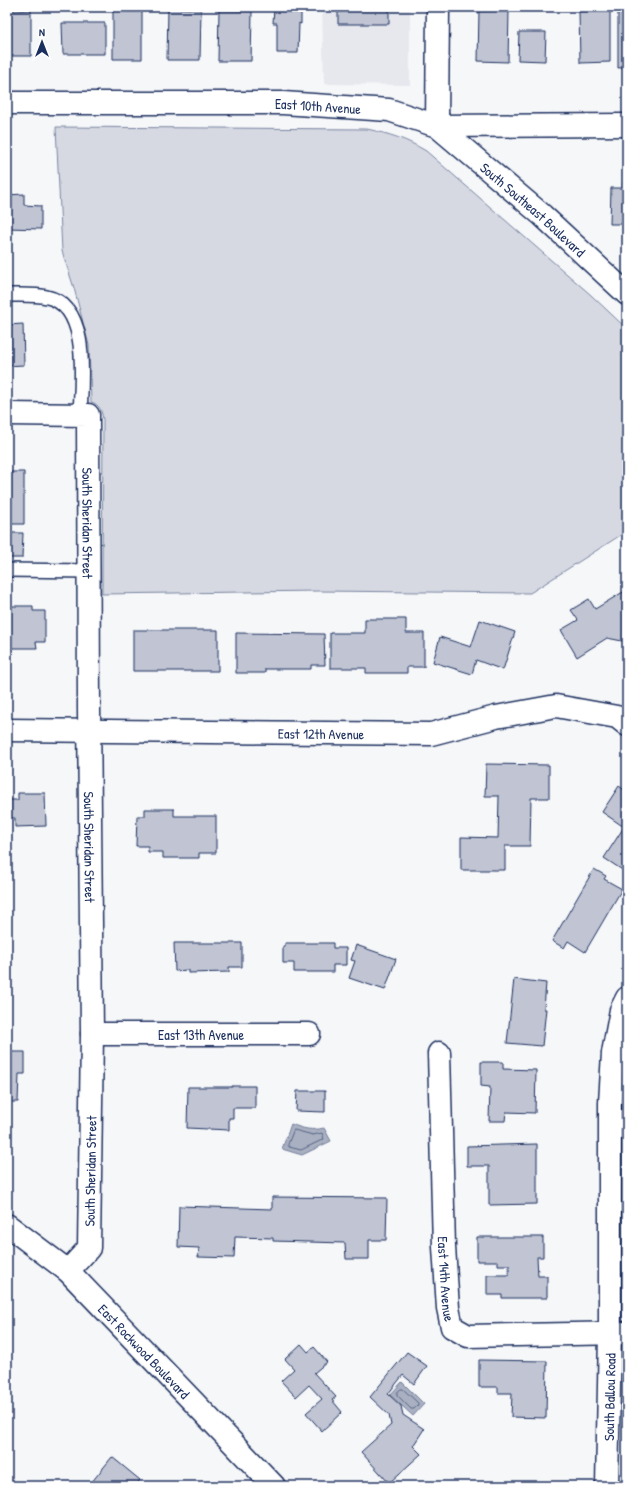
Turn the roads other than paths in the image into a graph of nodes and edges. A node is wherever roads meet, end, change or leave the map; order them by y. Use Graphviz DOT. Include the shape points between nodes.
graph roads {
  1 [pos="438,7"];
  2 [pos="7,103"];
  3 [pos="627,125"];
  4 [pos="438,126"];
  5 [pos="626,293"];
  6 [pos="7,295"];
  7 [pos="7,414"];
  8 [pos="84,415"];
  9 [pos="7,570"];
  10 [pos="89,572"];
  11 [pos="627,725"];
  12 [pos="7,730"];
  13 [pos="89,731"];
  14 [pos="627,998"];
  15 [pos="92,1034"];
  16 [pos="309,1034"];
  17 [pos="440,1053"];
  18 [pos="7,1225"];
  19 [pos="68,1271"];
  20 [pos="619,1333"];
  21 [pos="274,1486"];
  22 [pos="607,1486"];
  1 -- 4 [label="street"];
  2 -- 4 [label="street, East 10th Avenue" via="283,103 389,110"];
  3 -- 4 [label="street, East 10th Avenue"];
  4 -- 5 [label="street, South Southeast Boulevard" via="542,215"];
  6 -- 8 [label="lane" via="48,297 61,302 69,312 76,325 82,357"];
  7 -- 8 [label="street"];
  8 -- 10 [label="street, South Sheridan Street"];
  9 -- 10 [label="lane"];
  10 -- 13 [label="street, South Sheridan Street"];
  11 -- 13 [label="street, East 12th Avenue" via="617,717 556,706 496,717 431,734"];
  12 -- 13 [label="street, East 12th Avenue"];
  13 -- 15 [label="street, South Sheridan Street"];
  14 -- 20 [label="street, South Ballou Road" via="621,1010 612,1060 610,1103"];
  15 -- 16 [label="street, East 13th Avenue"];
  15 -- 19 [label="street, South Sheridan Street" via="89,1248"];
  17 -- 20 [label="street, East 14th Avenue" via="444,1247 448,1308 452,1327 468,1336"];
  18 -- 19 [label="street, East Rockwood Boulevard"];
  19 -- 21 [label="street, East Rockwood Boulevard"];
  20 -- 22 [label="street, South Ballou Road"];
}
